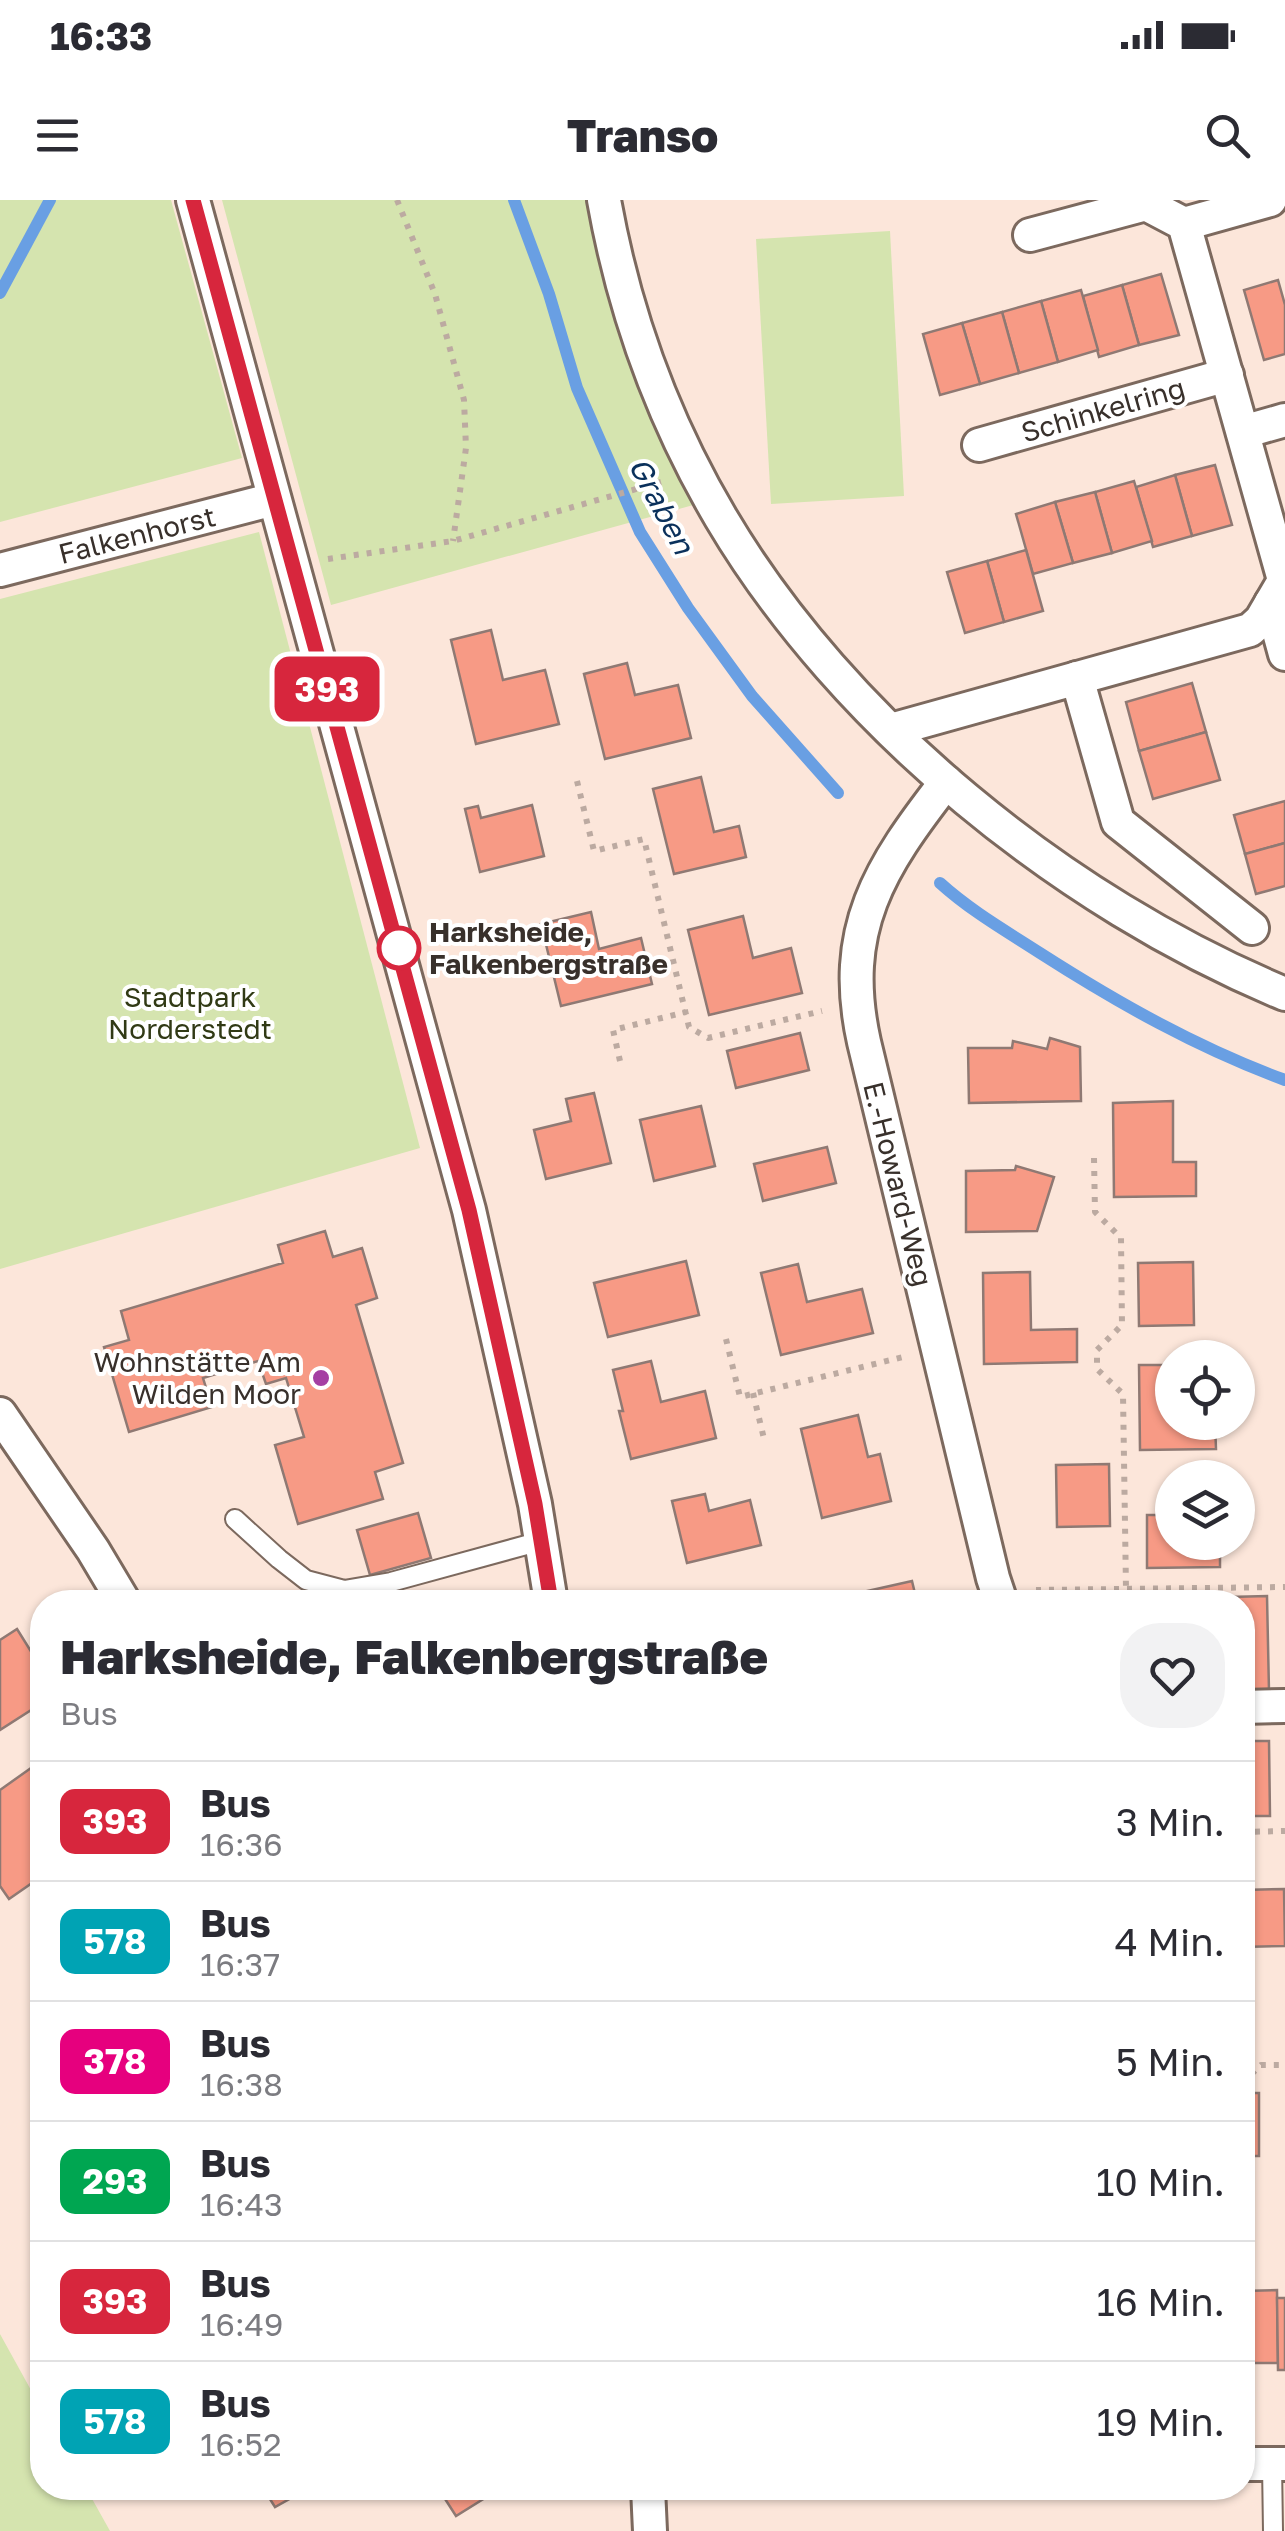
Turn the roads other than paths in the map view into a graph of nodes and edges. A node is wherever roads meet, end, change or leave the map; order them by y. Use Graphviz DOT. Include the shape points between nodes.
graph roads {
  1 [pos="194,200"];
  2 [pos="604,200"];
  3 [pos="1270,200"];
  4 [pos="1184,224"];
  5 [pos="1030,234"];
  6 [pos="1227,376"];
  7 [pos="1285,420"];
  8 [pos="1243,432"];
  9 [pos="979,445"];
  10 [pos="274,499"];
  11 [pos="0,570"];
  12 [pos="1280,588"];
  13 [pos="1285,654"];
  14 [pos="1078,678"];
  15 [pos="891,730"];
  16 [pos="946,782"];
  17 [pos="1252,928"];
  18 [pos="1285,994"];
  19 [pos="0,1414"];
  20 [pos="234,1519"];
  21 [pos="541,1542"];
  22 [pos="117,1590"];
  23 [pos="550,1590"];
  24 [pos="997,1590"];
  25 [pos="1285,1706"];
  26 [pos="1255,1707"];
  27 [pos="1266,2464"];
  28 [pos="649,2500"];
  29 [pos="650,2531"];
  30 [pos="1273,2531"];
  1 -- 10 [label="street"];
  2 -- 15 [label="street" via="641,345 696,472 788,614"];
  3 -- 4 [label="street"];
  4 -- 5 [label="street" via="1146,204"];
  4 -- 6 [label="street"];
  6 -- 8 [label="street"];
  6 -- 9 [label="street, Schinkelring"];
  7 -- 8 [label="street"];
  8 -- 12 [label="street"];
  10 -- 11 [label="street, Falkenhorst"];
  10 -- 21 [label="street" via="469,1210"];
  12 -- 13 [label="street"];
  12 -- 14 [label="street" via="1250,630"];
  14 -- 15 [label="street"];
  14 -- 17 [label="street" via="1118,822"];
  15 -- 16 [label="street"];
  16 -- 18 [label="street" via="1121,910"];
  16 -- 24 [label="street, E.-Howard-Weg" via="901,840 873,894 858,952 858,1002"];
  19 -- 22 [label="street"];
  20 -- 21 [label="lane" via="306,1580 344,1590"];
  21 -- 23 [label="street"];
  25 -- 26 [label="street"];
  27 -- 30 [label="lane"];
  28 -- 29 [label="street"];
}
